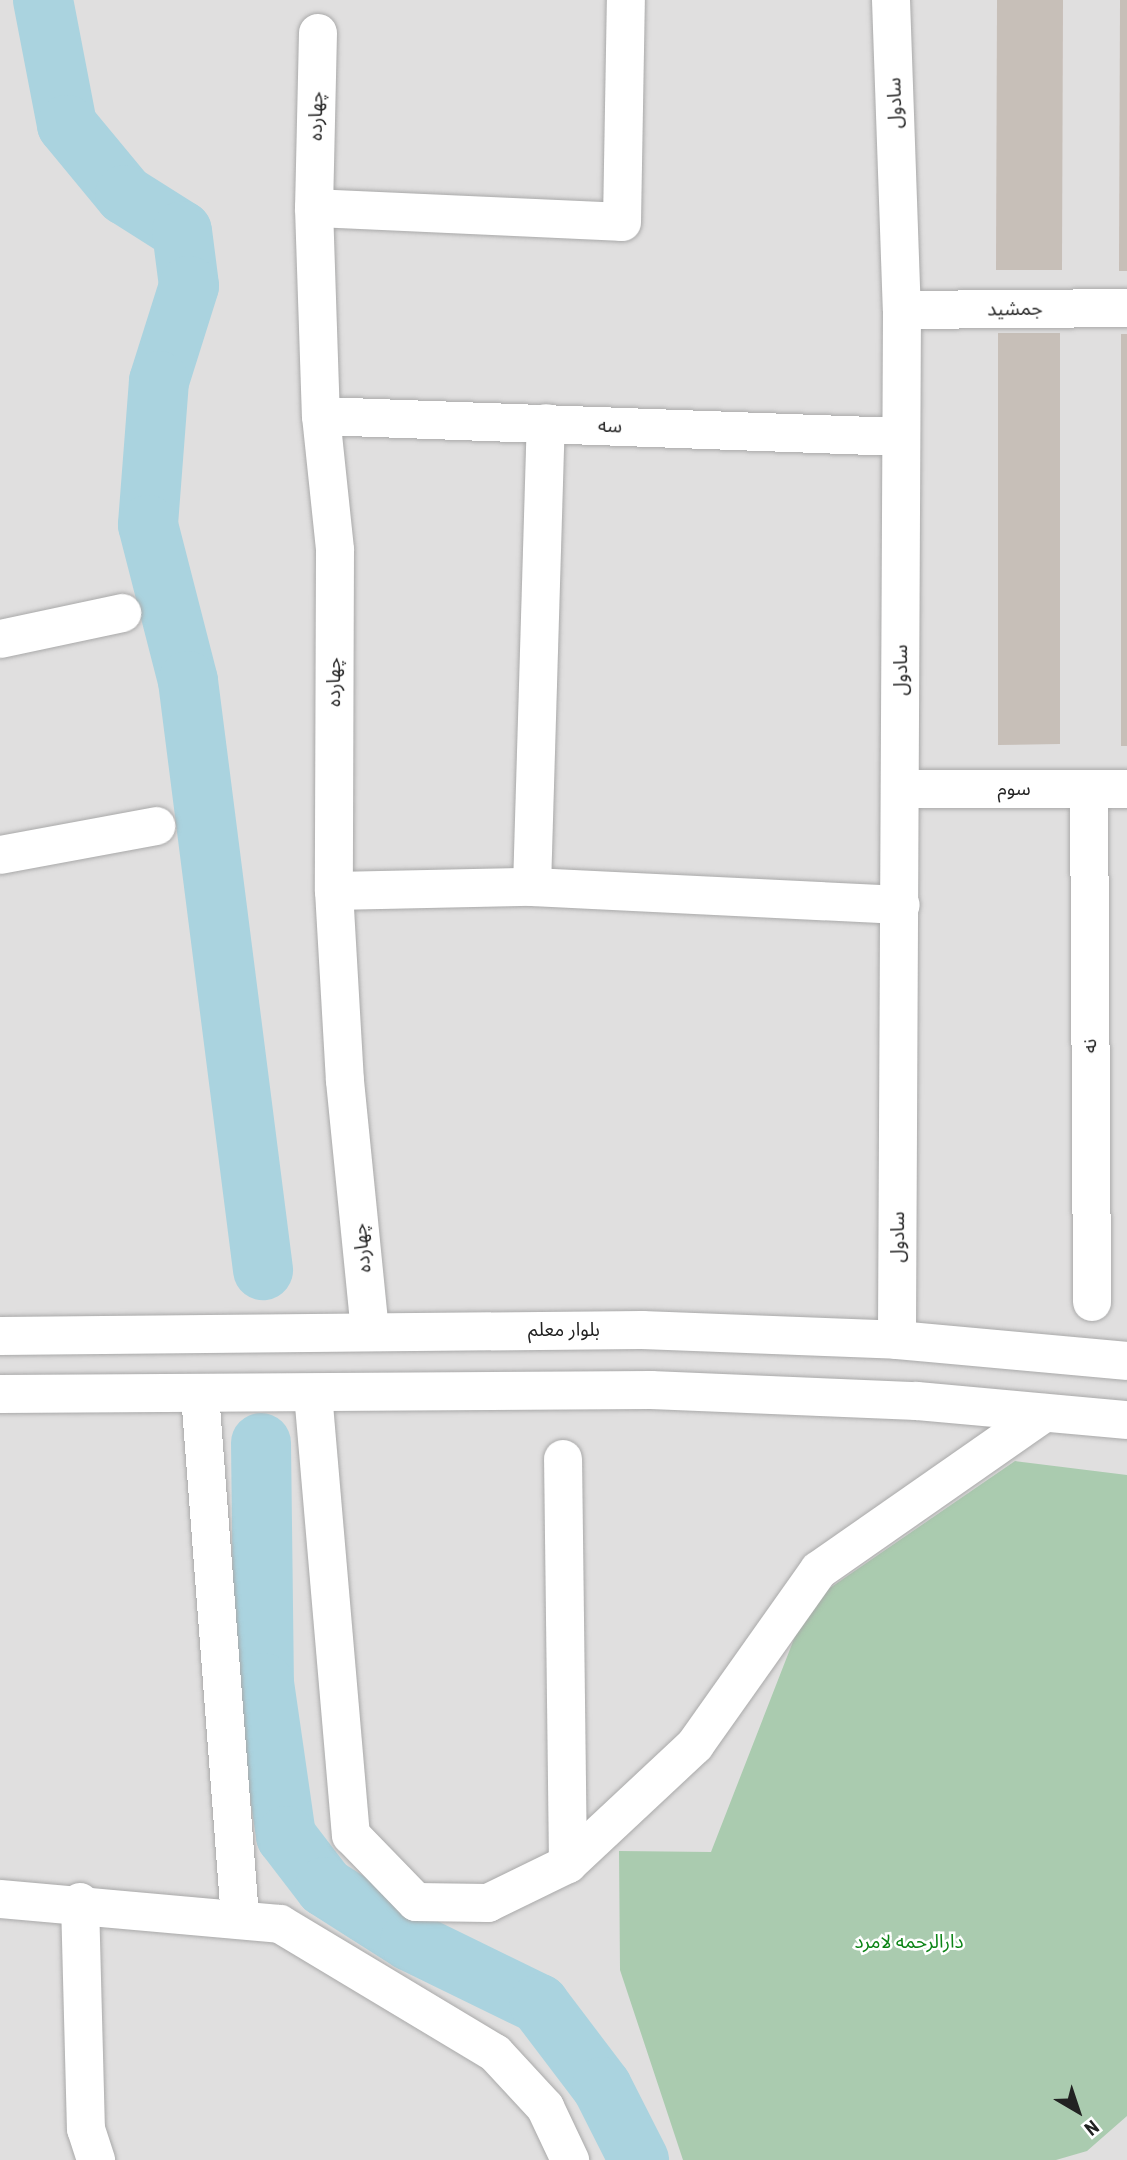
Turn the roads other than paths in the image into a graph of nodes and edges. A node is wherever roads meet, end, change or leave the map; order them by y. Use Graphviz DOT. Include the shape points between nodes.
graph roads {
  1 [pos="626,0"];
  2 [pos="891,0"];
  3 [pos="318,33"];
  4 [pos="314,208"];
  5 [pos="1127,308"];
  6 [pos="902,310"];
  7 [pos="321,416"];
  8 [pos="546,423"];
  9 [pos="899,437"];
  10 [pos="122,613"];
  11 [pos="0,639"];
  12 [pos="901,789"];
  13 [pos="1089,789"];
  14 [pos="1127,789"];
  15 [pos="156,826"];
  16 [pos="0,855"];
  17 [pos="532,887"];
  18 [pos="334,891"];
  19 [pos="901,905"];
  20 [pos="1092,1302"];
  21 [pos="370,1330"];
  22 [pos="0,1336"];
  23 [pos="897,1340"];
  24 [pos="1127,1361"];
  25 [pos="313,1393"];
  26 [pos="0,1394"];
  27 [pos="200,1394"];
  28 [pos="1044,1412"];
  29 [pos="1127,1420"];
  30 [pos="563,1459"];
  31 [pos="568,1864"];
  32 [pos="0,1899"];
  33 [pos="80,1902"];
  34 [pos="240,1917"];
  35 [pos="96,2160"];
  36 [pos="570,2160"];
  1 -- 4 [label="street" via="622,222"];
  2 -- 6 [label="street, سادول"];
  3 -- 4 [label="street, چهارده"];
  4 -- 7 [label="street, چهارده"];
  5 -- 6 [label="street, جمشید"];
  6 -- 9 [label="street, سادول"];
  7 -- 8 [label="street, سه"];
  7 -- 18 [label="street, چهارده" via="335,550"];
  8 -- 9 [label="street, سه"];
  8 -- 17 [label="street"];
  9 -- 12 [label="street, سادول"];
  10 -- 11 [label="street"];
  12 -- 13 [label="street, سوم"];
  12 -- 19 [label="street, سادول"];
  13 -- 14 [label="street, سوم"];
  13 -- 20 [label="street, نه"];
  15 -- 16 [label="street"];
  17 -- 18 [label="street"];
  17 -- 19 [label="street"];
  18 -- 21 [label="street, چهارده" via="345,1081"];
  19 -- 23 [label="street, سادول"];
  21 -- 22 [label="street, بلوار معلم"];
  21 -- 23 [label="street, بلوار معلم" via="642,1330"];
  23 -- 24 [label="street, بلوار معلم"];
  25 -- 27 [label="street"];
  25 -- 28 [label="street" via="652,1390"];
  25 -- 31 [label="street" via="351,1835 416,1902 488,1903"];
  26 -- 27 [label="street"];
  27 -- 34 [label="street"];
  28 -- 29 [label="street"];
  28 -- 31 [label="street" via="819,1570 695,1745"];
  30 -- 31 [label="street"];
  32 -- 33 [label="street"];
  33 -- 34 [label="street"];
  33 -- 35 [label="street" via="86,2129"];
  34 -- 36 [label="street" via="279,1924 495,2053 545,2107"];
}
